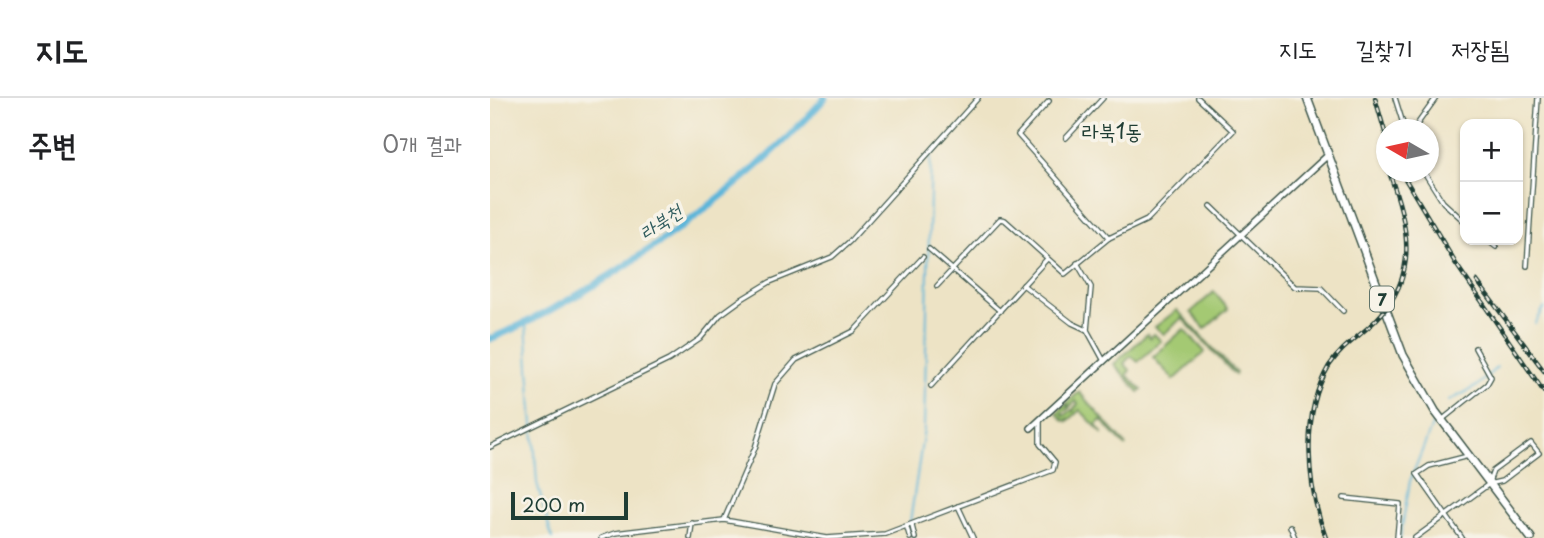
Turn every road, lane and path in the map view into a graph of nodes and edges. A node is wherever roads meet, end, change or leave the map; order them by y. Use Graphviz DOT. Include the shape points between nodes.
graph roads {
  1 [pos="978,98"];
  2 [pos="1103,98"];
  3 [pos="1198,98"];
  4 [pos="1307,98"];
  5 [pos="1395,98"];
  6 [pos="1436,98"];
  7 [pos="1538,98"];
  8 [pos="1049,101"];
  9 [pos="1402,119"];
  10 [pos="1421,119"];
  11 [pos="1066,138"];
  12 [pos="1328,155"];
  13 [pos="1430,182"];
  14 [pos="1211,206"];
  15 [pos="1460,217"];
  16 [pos="1243,234"];
  17 [pos="1109,239"];
  18 [pos="1493,245"];
  19 [pos="1496,247"];
  20 [pos="929,249"];
  21 [pos="923,257"];
  22 [pos="1047,259"];
  23 [pos="1077,263"];
  24 [pos="1527,266"];
  25 [pos="952,269"];
  26 [pos="1023,285"];
  27 [pos="937,286"];
  28 [pos="1000,311"];
  29 [pos="1343,311"];
  30 [pos="1087,330"];
  31 [pos="1475,348"];
  32 [pos="1104,360"];
  33 [pos="931,386"];
  34 [pos="1040,420"];
  35 [pos="1441,420"];
  36 [pos="1031,428"];
  37 [pos="490,447"];
  38 [pos="1468,456"];
  39 [pos="1489,484"];
  40 [pos="1345,498"];
  41 [pos="958,506"];
  42 [pos="1446,516"];
  43 [pos="724,520"];
  44 [pos="692,522"];
  45 [pos="1290,526"];
  46 [pos="909,527"];
  47 [pos="1527,537"];
  48 [pos="601,538"];
  49 [pos="690,538"];
  50 [pos="912,538"];
  51 [pos="973,538"];
  52 [pos="1295,538"];
  53 [pos="1397,538"];
  54 [pos="1415,538"];
  55 [pos="1462,538"];
  1 -- 37 [label="street" via="832,257 758,288 669,360"];
  2 -- 11 [label="street"];
  3 -- 17 [label="street" via="1233,131 1147,220"];
  4 -- 12 [label="highway, 7"];
  5 -- 9 [label="street"];
  6 -- 10 [label="street"];
  7 -- 24 [label="street"];
  8 -- 17 [label="street" via="1017,135"];
  12 -- 16 [label="street"];
  12 -- 35 [label="highway, 7" via="1403,355"];
  13 -- 15 [label="street"];
  14 -- 16 [label="street"];
  16 -- 29 [label="street" via="1295,287 1321,288"];
  16 -- 32 [label="street"];
  17 -- 23 [label="street"];
  18 -- 19 [label="street"];
  20 -- 25 [label="street"];
  21 -- 43 [label="street" via="853,331 796,360 775,384 755,448"];
  22 -- 23 [label="street" via="1065,274"];
  22 -- 25 [label="street" via="1000,219"];
  22 -- 26 [label="street"];
  23 -- 30 [label="street" via="1091,287"];
  25 -- 27 [label="street"];
  25 -- 28 [label="street"];
  26 -- 28 [label="street"];
  26 -- 30 [label="street"];
  28 -- 33 [label="street"];
  30 -- 32 [label="street"];
  31 -- 35 [label="street" via="1490,374"];
  32 -- 34 [label="street"];
  34 -- 36 [label="street"];
  34 -- 41 [label="street" via="1040,444 1055,462 1053,470"];
  35 -- 38 [label="highway, 7"];
  38 -- 39 [label="highway, 7"];
  38 -- 42 [label="street" via="1429,466 1417,474"];
  39 -- 39 [label="street" via="1502,481 1539,453 1531,443 1493,471"];
  39 -- 42 [label="street"];
  39 -- 47 [label="highway, 7"];
  40 -- 53 [label="street" via="1401,504"];
  41 -- 46 [label="street"];
  41 -- 51 [label="street"];
  42 -- 54 [label="street"];
  42 -- 55 [label="street"];
  43 -- 44 [label="street"];
  43 -- 46 [label="street" via="827,538 885,534"];
  44 -- 48 [label="street"];
  44 -- 49 [label="street"];
  45 -- 52 [label="street"];
  46 -- 50 [label="street"];
}
